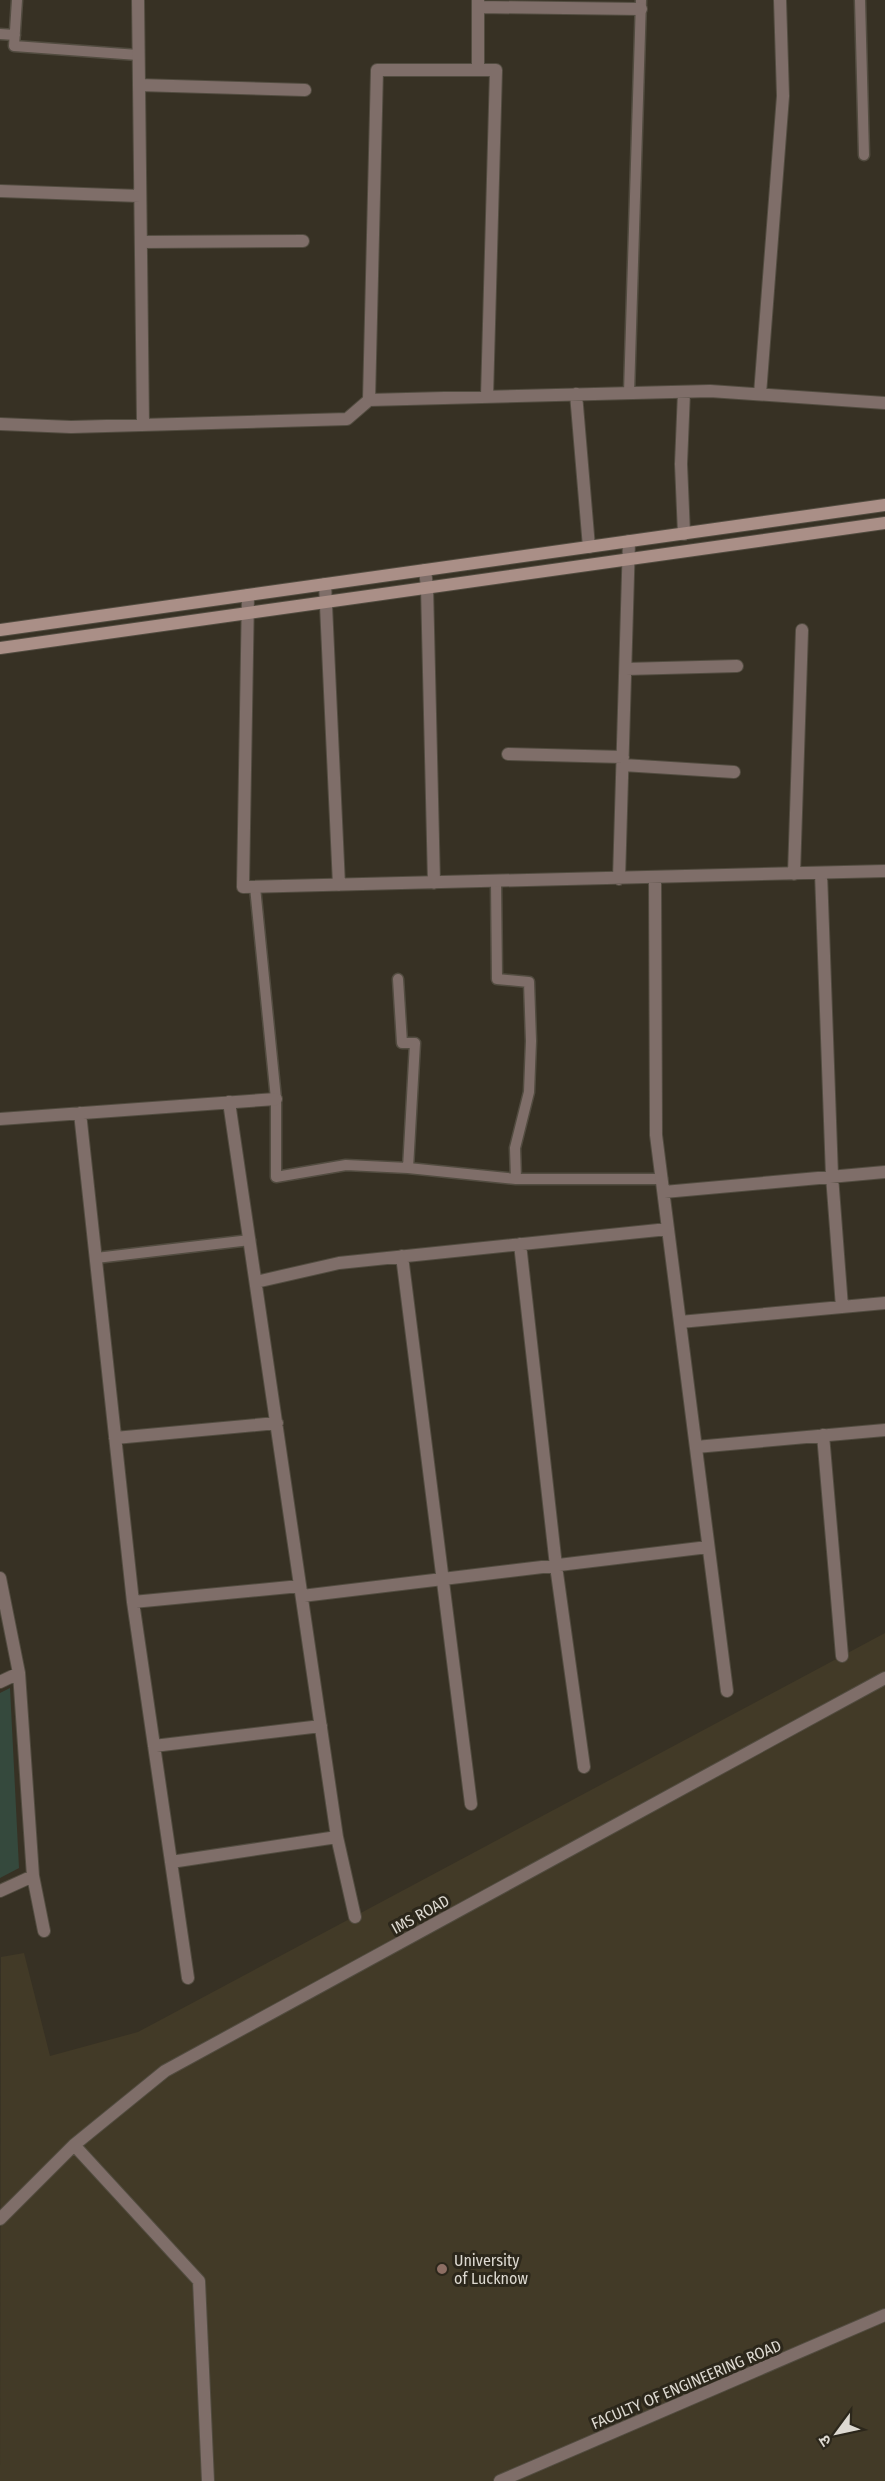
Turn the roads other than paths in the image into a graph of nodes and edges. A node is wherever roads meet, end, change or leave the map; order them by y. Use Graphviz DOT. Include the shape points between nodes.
graph roads {
  1 [pos="17,0"];
  2 [pos="138,0"];
  3 [pos="780,0"];
  4 [pos="860,0"];
  5 [pos="478,3"];
  6 [pos="641,5"];
  7 [pos="0,34"];
  8 [pos="15,35"];
  9 [pos="138,55"];
  10 [pos="478,70"];
  11 [pos="139,85"];
  12 [pos="304,90"];
  13 [pos="864,155"];
  14 [pos="0,191"];
  15 [pos="140,196"];
  16 [pos="303,241"];
  17 [pos="141,242"];
  18 [pos="684,392"];
  19 [pos="629,393"];
  20 [pos="576,394"];
  21 [pos="760,394"];
  22 [pos="487,397"];
  23 [pos="369,400"];
  24 [pos="885,403"];
  25 [pos="0,424"];
  26 [pos="143,425"];
  27 [pos="885,505"];
  28 [pos="885,524"];
  29 [pos="684,534"];
  30 [pos="629,542"];
  31 [pos="589,547"];
  32 [pos="630,559"];
  33 [pos="425,570"];
  34 [pos="325,584"];
  35 [pos="428,587"];
  36 [pos="248,595"];
  37 [pos="326,601"];
  38 [pos="249,612"];
  39 [pos="0,630"];
  40 [pos="802,630"];
  41 [pos="0,648"];
  42 [pos="737,666"];
  43 [pos="626,669"];
  44 [pos="508,754"];
  45 [pos="623,761"];
  46 [pos="734,772"];
  47 [pos="885,871"];
  48 [pos="821,873"];
  49 [pos="794,874"];
  50 [pos="655,878"];
  51 [pos="619,879"];
  52 [pos="496,882"];
  53 [pos="434,883"];
  54 [pos="339,885"];
  55 [pos="255,887"];
  56 [pos="398,979"];
  57 [pos="276,1099"];
  58 [pos="229,1102"];
  59 [pos="80,1113"];
  60 [pos="0,1119"];
  61 [pos="408,1168"];
  62 [pos="885,1172"];
  63 [pos="832,1176"];
  64 [pos="516,1179"];
  65 [pos="662,1179"];
  66 [pos="664,1192"];
  67 [pos="668,1229"];
  68 [pos="249,1240"];
  69 [pos="520,1244"];
  70 [pos="402,1256"];
  71 [pos="96,1258"];
  72 [pos="256,1282"];
  73 [pos="885,1303"];
  74 [pos="842,1307"];
  75 [pos="680,1322"];
  76 [pos="276,1423"];
  77 [pos="885,1430"];
  78 [pos="822,1435"];
  79 [pos="116,1438"];
  80 [pos="696,1447"];
  81 [pos="708,1547"];
  82 [pos="556,1566"];
  83 [pos="0,1578"];
  84 [pos="442,1579"];
  85 [pos="301,1591"];
  86 [pos="133,1602"];
  87 [pos="842,1656"];
  88 [pos="19,1673"];
  89 [pos="885,1678"];
  90 [pos="0,1682"];
  91 [pos="727,1691"];
  92 [pos="321,1726"];
  93 [pos="154,1746"];
  94 [pos="584,1767"];
  95 [pos="471,1804"];
  96 [pos="337,1837"];
  97 [pos="171,1862"];
  98 [pos="33,1876"];
  99 [pos="0,1891"];
  100 [pos="355,1917"];
  101 [pos="44,1931"];
  102 [pos="188,1978"];
  103 [pos="74,2145"];
  104 [pos="0,2219"];
  105 [pos="885,2315"];
  106 [pos="208,2481"];
  107 [pos="500,2481"];
  1 -- 8 [label="lane"];
  2 -- 9 [label="street"];
  3 -- 21 [label="street" via="783,96"];
  4 -- 13 [label="lane"];
  5 -- 6 [label="street"];
  5 -- 10 [label="street"];
  6 -- 19 [label="lane"];
  7 -- 8 [label="lane"];
  8 -- 9 [label="lane" via="14,46"];
  9 -- 11 [label="street"];
  10 -- 22 [label="street" via="496,70"];
  10 -- 23 [label="street" via="377,70"];
  11 -- 12 [label="street"];
  11 -- 15 [label="street"];
  14 -- 15 [label="street"];
  15 -- 17 [label="street"];
  16 -- 17 [label="street"];
  17 -- 26 [label="street"];
  18 -- 19 [label="street"];
  18 -- 21 [label="street"];
  18 -- 29 [label="street"];
  19 -- 20 [label="street"];
  20 -- 22 [label="street"];
  20 -- 31 [label="street"];
  21 -- 24 [label="street"];
  22 -- 23 [label="street"];
  23 -- 26 [label="street" via="347,419"];
  25 -- 26 [label="street"];
  27 -- 29 [label="street"];
  28 -- 32 [label="street"];
  29 -- 30 [label="street"];
  30 -- 31 [label="street"];
  30 -- 32 [label="street"];
  31 -- 33 [label="street"];
  32 -- 35 [label="street"];
  32 -- 43 [label="street"];
  33 -- 34 [label="street"];
  33 -- 35 [label="street"];
  34 -- 36 [label="street"];
  34 -- 37 [label="street"];
  35 -- 37 [label="street"];
  35 -- 53 [label="street"];
  36 -- 38 [label="street"];
  36 -- 39 [label="street"];
  37 -- 38 [label="street"];
  37 -- 54 [label="street"];
  38 -- 41 [label="street"];
  38 -- 55 [label="street" via="243,887"];
  40 -- 49 [label="street"];
  42 -- 43 [label="street"];
  43 -- 45 [label="street"];
  44 -- 45 [label="street"];
  45 -- 46 [label="street"];
  45 -- 51 [label="street"];
  47 -- 48 [label="street"];
  48 -- 49 [label="street"];
  48 -- 63 [label="street"];
  49 -- 50 [label="street"];
  50 -- 51 [label="street"];
  50 -- 65 [label="street" via="656,1135"];
  51 -- 52 [label="street"];
  52 -- 53 [label="street"];
  52 -- 64 [label="lane" via="497,979 529,982 529,1092 516,1148"];
  53 -- 54 [label="street"];
  54 -- 55 [label="street"];
  55 -- 57 [label="lane"];
  56 -- 61 [label="lane" via="402,1043 415,1044"];
  57 -- 58 [label="street"];
  57 -- 61 [label="lane" via="276,1177 346,1165"];
  58 -- 59 [label="street"];
  58 -- 68 [label="street"];
  59 -- 60 [label="street"];
  59 -- 71 [label="street"];
  61 -- 64 [label="lane"];
  62 -- 63 [label="street"];
  63 -- 66 [label="street"];
  63 -- 74 [label="street"];
  64 -- 65 [label="lane"];
  65 -- 66 [label="street"];
  66 -- 67 [label="street"];
  67 -- 69 [label="street"];
  67 -- 75 [label="street"];
  68 -- 71 [label="lane"];
  68 -- 72 [label="street"];
  69 -- 70 [label="street"];
  69 -- 82 [label="street"];
  70 -- 72 [label="street" via="339,1263"];
  70 -- 84 [label="street"];
  71 -- 79 [label="street"];
  72 -- 76 [label="street"];
  73 -- 74 [label="street"];
  74 -- 75 [label="street"];
  75 -- 80 [label="street"];
  76 -- 79 [label="street"];
  76 -- 85 [label="street"];
  77 -- 78 [label="street"];
  78 -- 80 [label="street"];
  78 -- 87 [label="street"];
  79 -- 86 [label="street"];
  80 -- 81 [label="street"];
  81 -- 82 [label="street"];
  81 -- 91 [label="street"];
  82 -- 84 [label="street"];
  82 -- 94 [label="street"];
  83 -- 88 [label="street"];
  84 -- 85 [label="street"];
  84 -- 95 [label="street"];
  85 -- 86 [label="street"];
  85 -- 92 [label="street"];
  86 -- 93 [label="street"];
  88 -- 90 [label="street"];
  88 -- 98 [label="street"];
  89 -- 103 [label="street, IMS ROAD" via="165,2071"];
  92 -- 93 [label="street"];
  92 -- 96 [label="street"];
  93 -- 97 [label="street"];
  96 -- 97 [label="street"];
  96 -- 100 [label="street"];
  97 -- 102 [label="street"];
  98 -- 99 [label="street"];
  98 -- 101 [label="street"];
  103 -- 104 [label="street, IMS ROAD"];
  103 -- 106 [label="street" via="199,2281"];
  105 -- 107 [label="street, FACULTY OF ENGINEERING ROAD"];
}
